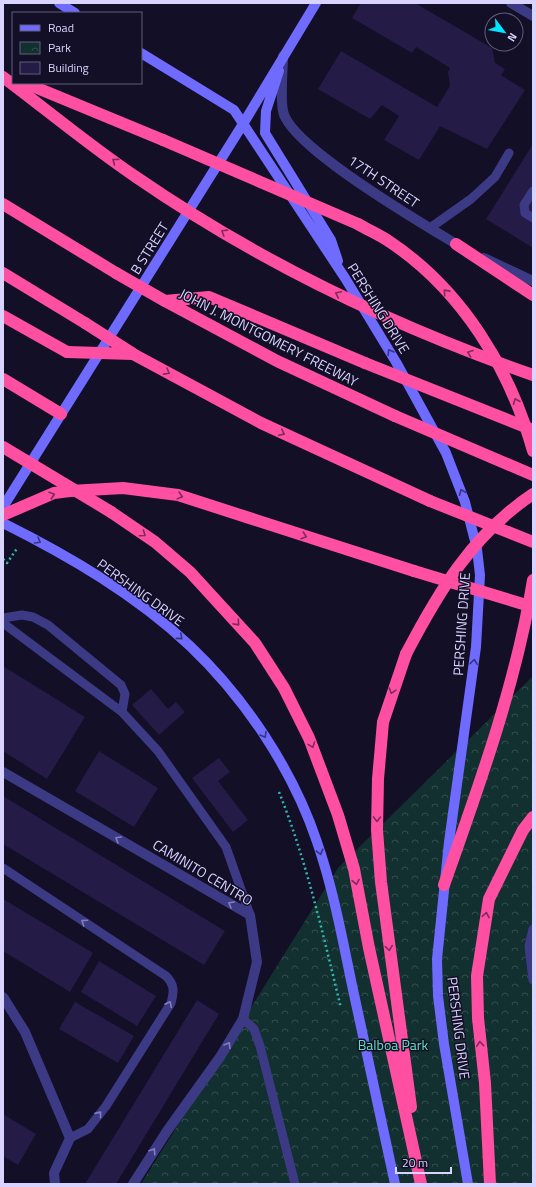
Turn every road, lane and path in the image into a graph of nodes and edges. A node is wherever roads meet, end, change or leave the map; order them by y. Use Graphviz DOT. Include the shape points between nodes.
graph roads {
  1 [pos="59,3"];
  2 [pos="316,3"];
  3 [pos="512,3"];
  4 [pos="74,12"];
  5 [pos="533,16"];
  6 [pos="142,54"];
  7 [pos="283,56"];
  8 [pos="3,77"];
  9 [pos="12,84"];
  10 [pos="12,84"];
  11 [pos="27,84"];
  12 [pos="243,124"];
  13 [pos="509,153"];
  14 [pos="533,190"];
  15 [pos="3,204"];
  16 [pos="533,218"];
  17 [pos="430,228"];
  18 [pos="456,244"];
  19 [pos="3,273"];
  20 [pos="345,278"];
  21 [pos="533,281"];
  22 [pos="533,295"];
  23 [pos="165,301"];
  24 [pos="3,316"];
  25 [pos="133,354"];
  26 [pos="533,375"];
  27 [pos="3,379"];
  28 [pos="61,414"];
  29 [pos="533,430"];
  30 [pos="3,447"];
  31 [pos="533,451"];
  32 [pos="533,475"];
  33 [pos="533,494"];
  34 [pos="3,507"];
  35 [pos="3,515"];
  36 [pos="3,523"];
  37 [pos="533,542"];
  38 [pos="19,545"];
  39 [pos="3,559"];
  40 [pos="533,580"];
  41 [pos="533,607"];
  42 [pos="3,618"];
  43 [pos="3,622"];
  44 [pos="122,712"];
  45 [pos="3,772"];
  46 [pos="278,789"];
  47 [pos="533,817"];
  48 [pos="3,868"];
  49 [pos="444,885"];
  50 [pos="250,915"];
  51 [pos="533,929"];
  52 [pos="533,980"];
  53 [pos="3,997"];
  54 [pos="342,1015"];
  55 [pos="243,1019"];
  56 [pos="70,1138"];
  57 [pos="55,1184"];
  58 [pos="133,1184"];
  59 [pos="295,1184"];
  60 [pos="395,1184"];
  61 [pos="422,1184"];
  62 [pos="468,1184"];
  63 [pos="490,1184"];
  1 -- 4 [label="main road"];
  2 -- 7 [label="main road, B STREET"];
  3 -- 5 [label="street"];
  6 -- 12 [label="main road" via="234,110"];
  7 -- 12 [label="main road, B STREET"];
  7 -- 17 [label="street, 17TH STREET" via="283,112 292,128 358,184"];
  7 -- 20 [label="main road" via="266,111 265,133 331,240"];
  10 -- 8 [label="highway, one-way, bridge"];
  26 -- 9 [label="highway, one-way, bridge" via="466,352 333,292 248,247 136,177"];
  31 -- 11 [label="highway, one-way, bridge" via="506,378 476,329 440,286 390,242 358,224"];
  12 -- 20 [label="main road, PERSHING DRIVE"];
  12 -- 28 [label="main road, B STREET"];
  13 -- 17 [label="lane" via="495,177 471,199"];
  14 -- 16 [label="lane" via="524,204 525,213"];
  15 -- 23 [label="highway, JOHN J. MONTGOMERY FREEWAY, bridge"];
  17 -- 18 [label="street, 17TH STREET"];
  18 -- 21 [label="street, 17TH STREET"];
  18 -- 22 [label="highway"];
  19 -- 25 [label="highway, bridge"];
  49 -- 20 [label="main road, PERSHING DRIVE, one-way" via="476,647 480,575 478,549 465,502 446,453 400,368"];
  23 -- 29 [label="highway, bridge" via="209,297"];
  23 -- 32 [label="highway, JOHN J. MONTGOMERY FREEWAY, bridge" via="277,361 395,416"];
  24 -- 25 [label="highway, bridge" via="67,352"];
  25 -- 37 [label="highway, one-way, bridge" via="261,423 400,488"];
  27 -- 28 [label="highway"];
  28 -- 34 [label="main road, B STREET"];
  30 -- 61 [label="highway, one-way, bridge" via="111,512 155,542 190,572 255,643 284,688 310,738 338,815 354,869 369,948"];
  33 -- 61 [label="highway, one-way, bridge" via="480,540 453,571 430,607 406,654 383,722 377,830 383,898"];
  35 -- 41 [label="highway, one-way, bridge" via="64,492 123,488 178,495"];
  36 -- 60 [label="main road, PERSHING DRIVE, one-way" via="36,539 153,614 190,646 230,688 261,730 290,779 317,842 338,919"];
  38 -- 39 [label="path" via="7,563"];
  40 -- 49 [label="highway" via="515,665 478,790"];
  42 -- 44 [label="lane" via="33,617 48,625 121,685 125,694"];
  43 -- 44 [label="lane"];
  44 -- 50 [label="lane" via="158,751 226,847"];
  50 -- 45 [label="street, CAMINITO CENTRO, one-way"];
  46 -- 54 [label="path" via="296,836 317,907"];
  63 -- 47 [label="highway, one-way" via="477,976 489,899 523,830"];
  56 -- 48 [label="lane, one-way" via="88,1128 106,1106 171,1003 174,992 172,983 166,976"];
  49 -- 62 [label="main road, PERSHING DRIVE" via="437,959 438,996"];
  50 -- 55 [label="street, CAMINITO CENTRO" via="257,962"];
  51 -- 52 [label="lane" via="529,946"];
  53 -- 56 [label="street" via="25,1032"];
  58 -- 55 [label="street, CAMINITO CENTRO, one-way"];
  55 -- 59 [label="lane" via="254,1029 260,1046"];
  56 -- 57 [label="street" via="54,1173"];
}
